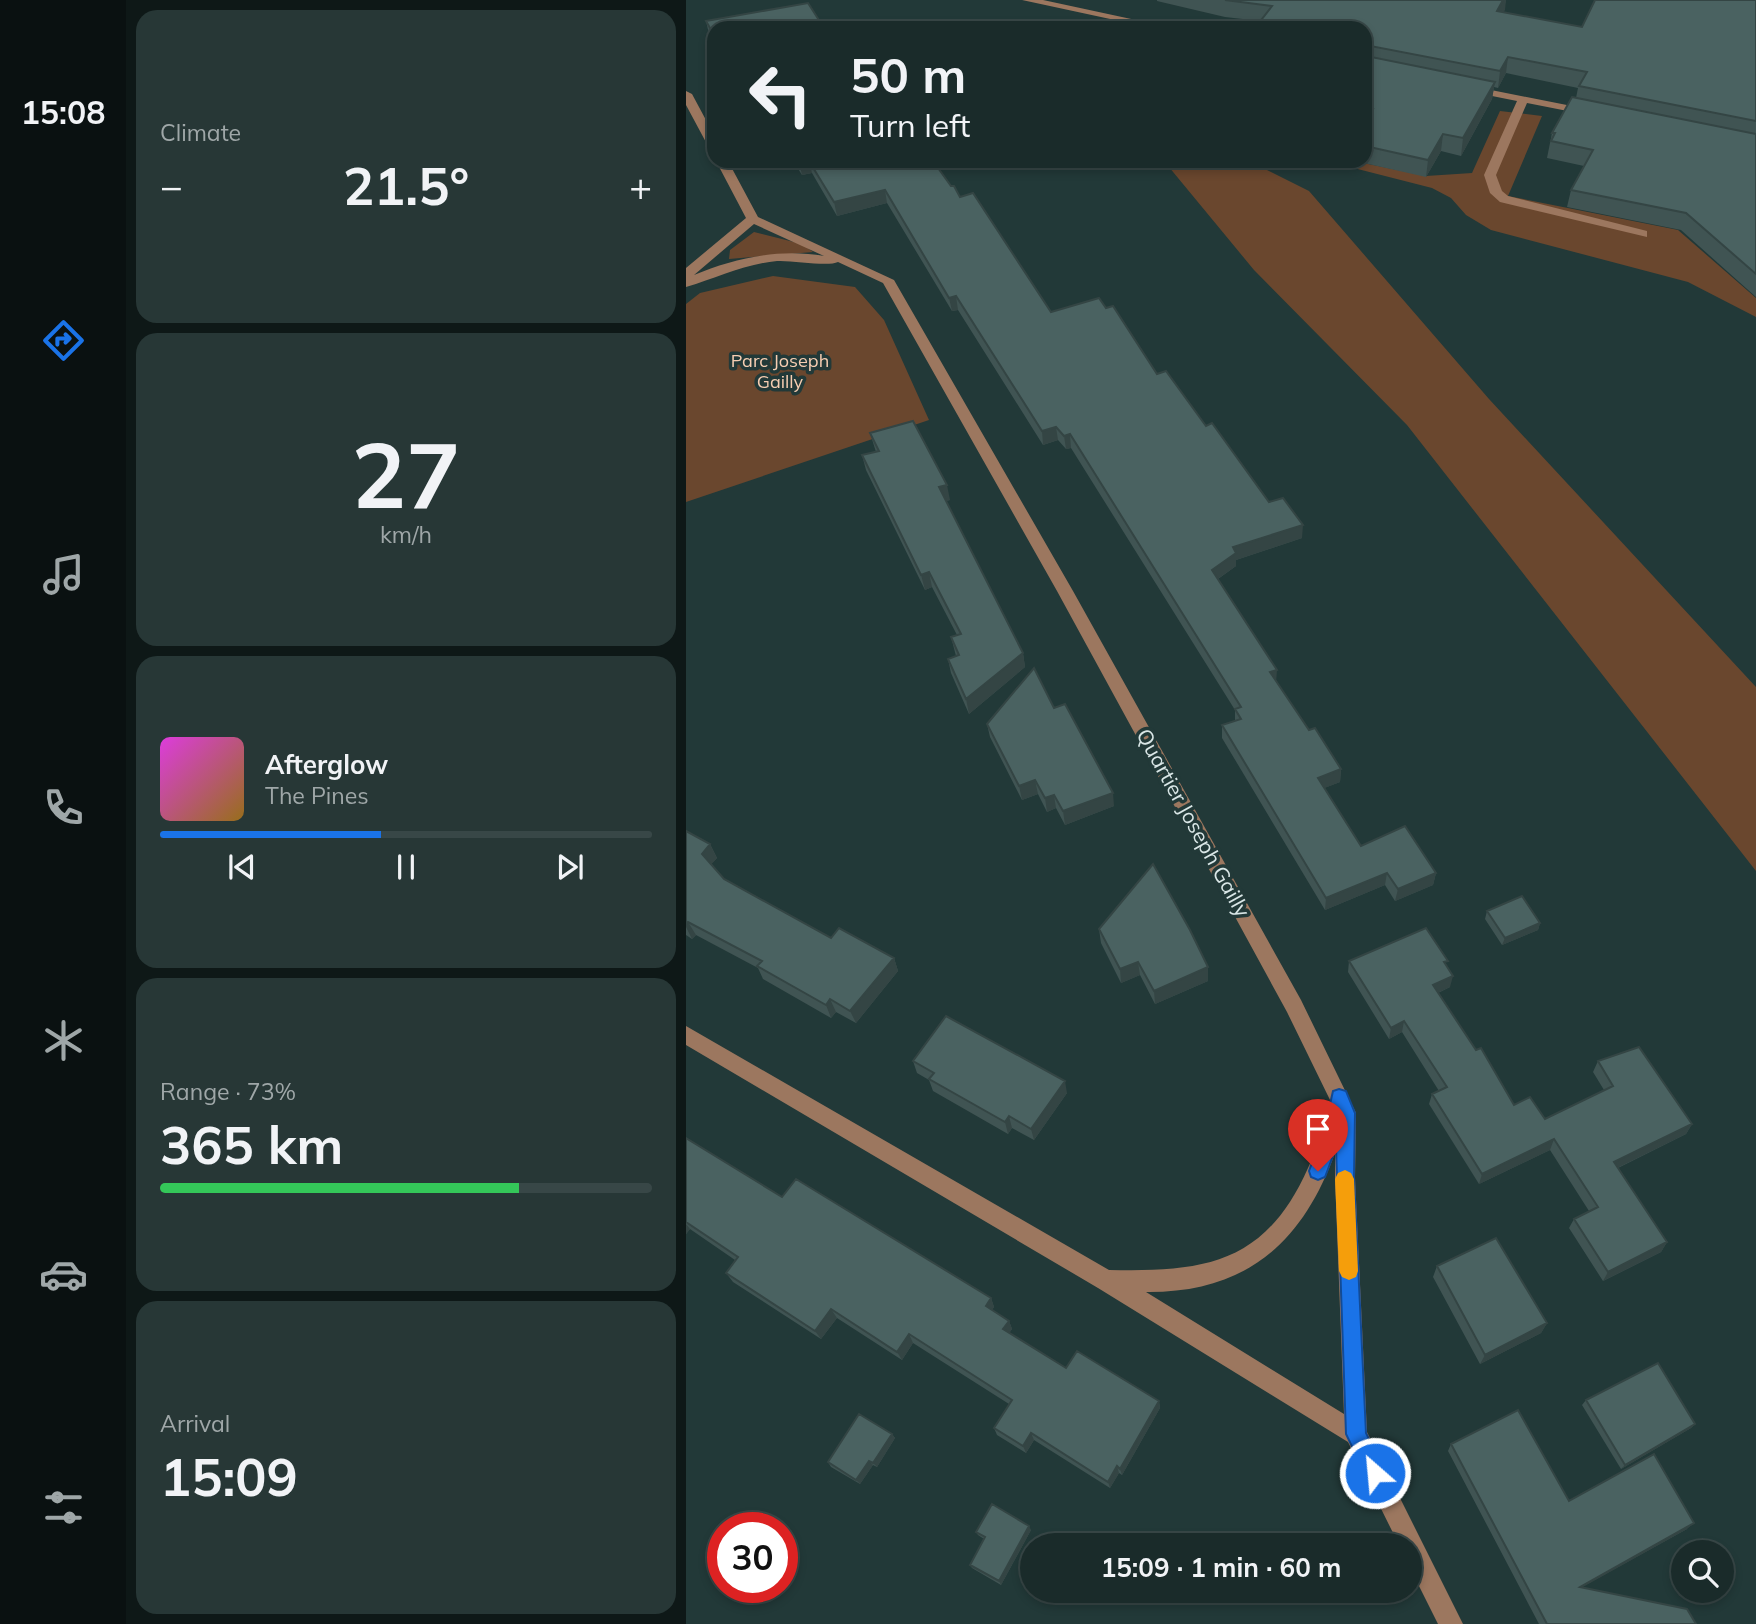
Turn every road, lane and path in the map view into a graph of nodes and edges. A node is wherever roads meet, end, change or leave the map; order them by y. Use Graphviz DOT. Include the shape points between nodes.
graph roads {
  1 [pos="1027,0"];
  2 [pos="1143,21"];
  3 [pos="1453,85"];
  4 [pos="686,94"];
  5 [pos="1523,100"];
  6 [pos="1605,116"];
  7 [pos="707,133"];
  8 [pos="726,168"];
  9 [pos="753,219"];
  10 [pos="1643,234"];
  11 [pos="864,269"];
  12 [pos="686,275"];
  13 [pos="686,283"];
  14 [pos="686,1035"];
  15 [pos="1339,1097"];
  16 [pos="1105,1280"];
  17 [pos="1356,1434"];
  18 [pos="1451,1624"];
  1 -- 2 [label="street"];
  3 -- 5 [label="street"];
  4 -- 7 [label="street"];
  5 -- 6 [label="street"];
  5 -- 10 [label="street" via="1490,175 1496,193 1504,199"];
  8 -- 9 [label="street"];
  9 -- 11 [label="street, Quartier Joseph Gailly"];
  9 -- 12 [label="street"];
  11 -- 13 [label="street, Quartier Joseph Gailly" via="821,258 791,257 743,262"];
  11 -- 15 [label="street, Quartier Joseph Gailly" via="888,280 1065,590 1294,1006"];
  14 -- 16 [label="street"];
  15 -- 16 [label="street" via="1333,1131 1298,1212 1266,1242 1232,1267 1197,1278 1152,1283"];
  15 -- 17 [label="street, Quartier Joseph Gailly" via="1346,1113"];
  16 -- 17 [label="street"];
  17 -- 18 [label="street, Quartier Joseph Gailly"];
}
